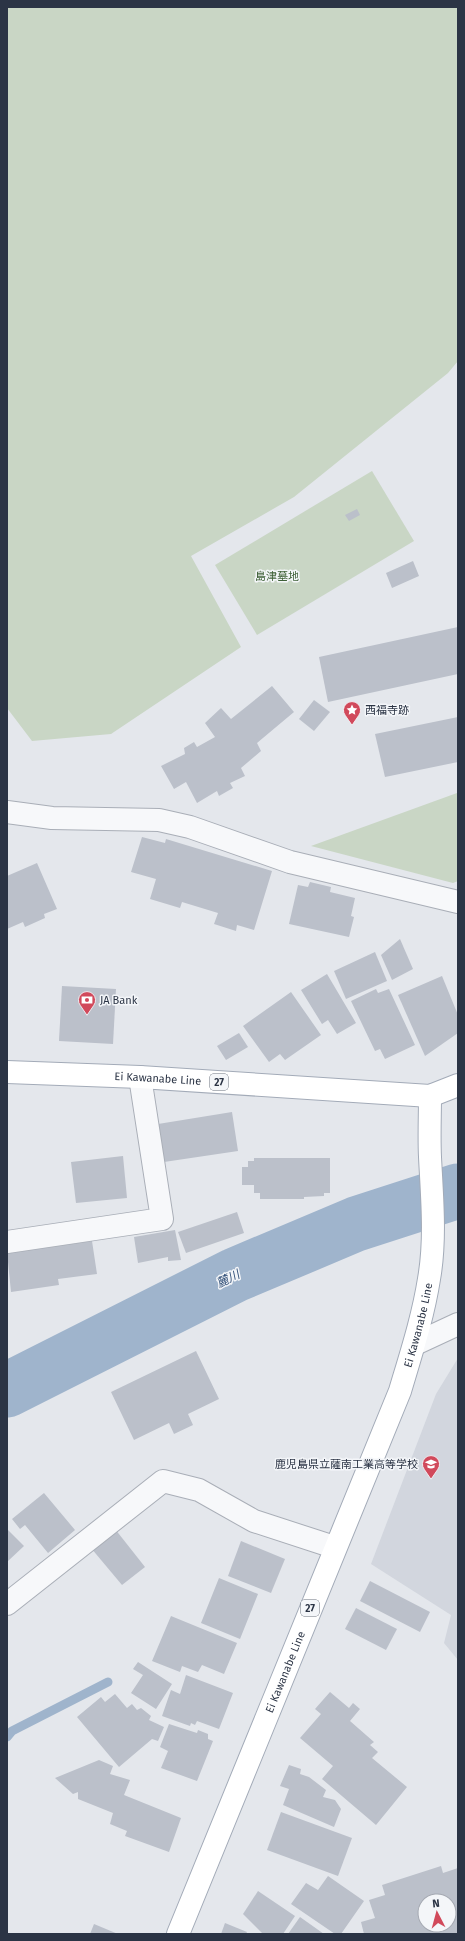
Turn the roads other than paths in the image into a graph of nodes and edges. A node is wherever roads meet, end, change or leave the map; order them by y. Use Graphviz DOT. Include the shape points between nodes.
graph roads {
  1 [pos="7,812"];
  2 [pos="458,902"];
  3 [pos="7,1072"];
  4 [pos="140,1078"];
  5 [pos="458,1085"];
  6 [pos="430,1096"];
  7 [pos="7,1242"];
  8 [pos="458,1324"];
  9 [pos="415,1344"];
  10 [pos="334,1547"];
  11 [pos="7,1604"];
  12 [pos="178,1934"];
  1 -- 2 [label="street" via="52,818 159,820 290,862"];
  3 -- 4 [label="main road, Ei Kawanabe Line / 27"];
  4 -- 6 [label="main road, Ei Kawanabe Line / 27"];
  4 -- 7 [label="street" via="162,1219"];
  5 -- 6 [label="main road"];
  6 -- 9 [label="main road, Ei Kawanabe Line / 27" via="433,1213 430,1278"];
  8 -- 9 [label="street"];
  9 -- 10 [label="main road, Ei Kawanabe Line / 27" via="400,1391"];
  10 -- 11 [label="street" via="254,1521 199,1490 163,1481"];
  10 -- 12 [label="main road, Ei Kawanabe Line / 27"];
}
